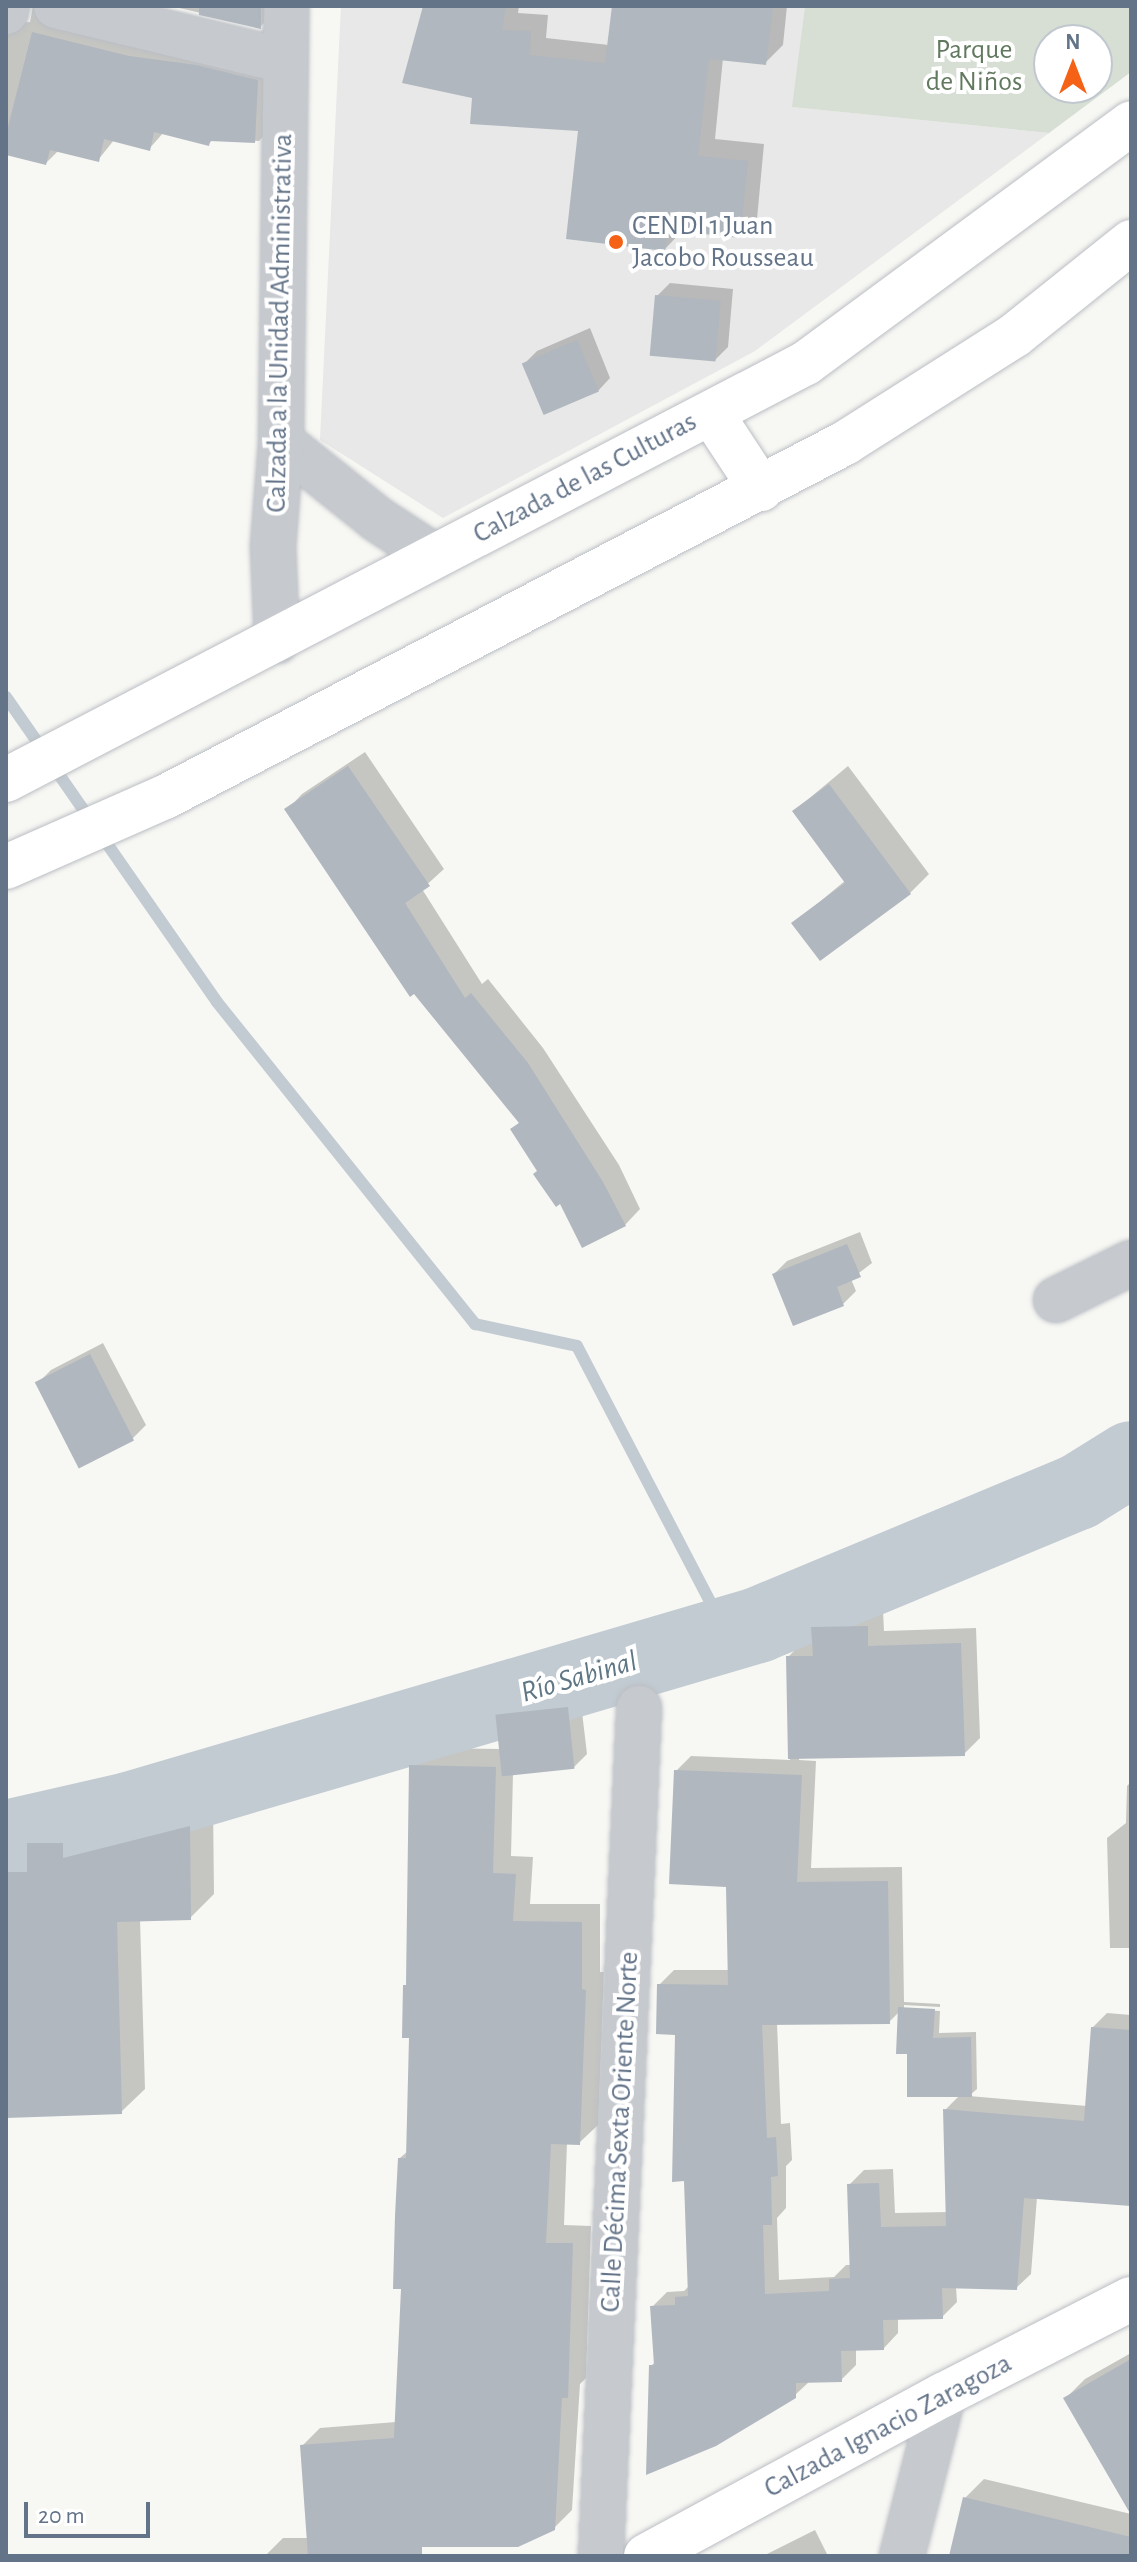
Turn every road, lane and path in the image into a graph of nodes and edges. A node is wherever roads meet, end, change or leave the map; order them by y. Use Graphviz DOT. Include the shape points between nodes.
graph roads {
  1 [pos="56,6"];
  2 [pos="286,6"];
  3 [pos="285,61"];
  4 [pos="1131,123"];
  5 [pos="1131,242"];
  6 [pos="711,413"];
  7 [pos="281,442"];
  8 [pos="761,489"];
  9 [pos="435,557"];
  10 [pos="277,641"];
  11 [pos="12,778"];
  12 [pos="6,867"];
  13 [pos="1131,1263"];
  14 [pos="1056,1300"];
  15 [pos="639,1708"];
  16 [pos="1131,2299"];
  17 [pos="943,2395"];
  18 [pos="601,2556"];
  19 [pos="646,2556"];
  20 [pos="902,2556"];
  1 -- 3 [label="street"];
  2 -- 3 [label="street, Calzada a la Unidad Administrativa"];
  3 -- 7 [label="street, Calzada a la Unidad Administrativa"];
  4 -- 6 [label="main road, Calzada de las Culturas" via="806,363"];
  5 -- 8 [label="main road" via="1015,335 845,443"];
  6 -- 8 [label="main road"];
  6 -- 9 [label="main road, Calzada de las Culturas"];
  7 -- 9 [label="street" via="377,519"];
  7 -- 10 [label="street, Calzada a la Unidad Administrativa" via="273,547"];
  8 -- 12 [label="main road" via="165,797"];
  9 -- 10 [label="main road, Calzada de las Culturas"];
  10 -- 11 [label="main road, Calzada de las Culturas"];
  13 -- 14 [label="street"];
  15 -- 18 [label="street, Calle Décima Sexta Oriente Norte"];
  16 -- 17 [label="main road, Calzada Ignacio Zaragoza"];
  17 -- 19 [label="main road, Calzada Ignacio Zaragoza"];
  17 -- 20 [label="street"];
}
